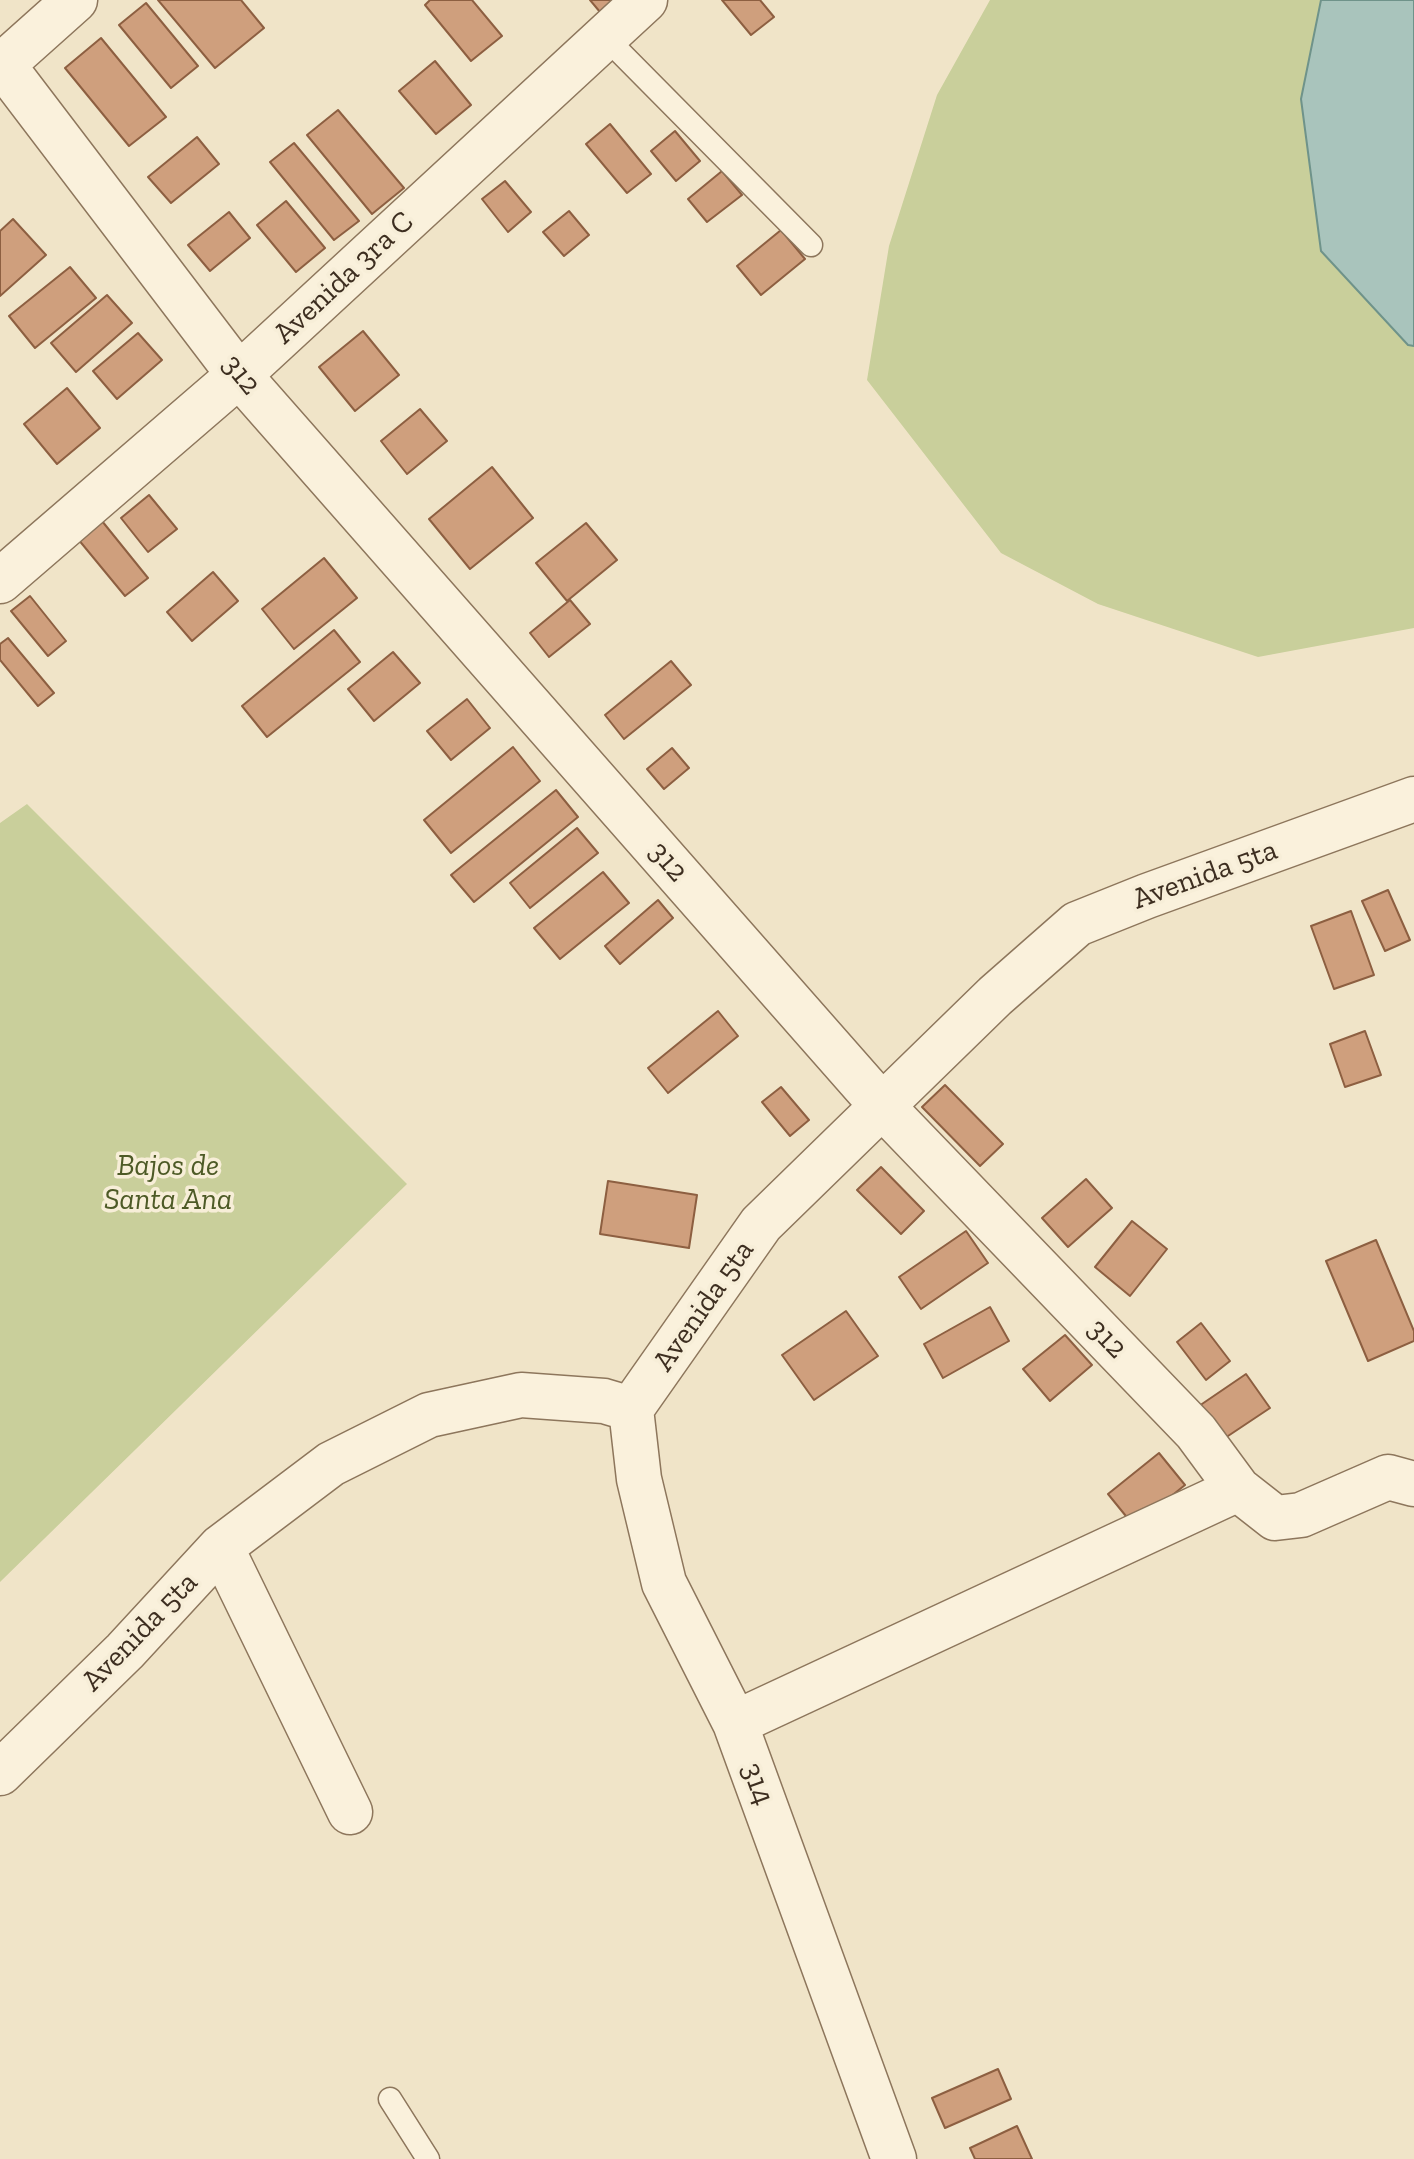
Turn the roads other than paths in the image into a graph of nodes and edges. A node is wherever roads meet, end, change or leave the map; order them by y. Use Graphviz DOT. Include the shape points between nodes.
graph roads {
  1 [pos="75,0"];
  2 [pos="645,0"];
  3 [pos="605,37"];
  4 [pos="1,64"];
  5 [pos="811,245"];
  6 [pos="239,375"];
  7 [pos="0,581"];
  8 [pos="1414,799"];
  9 [pos="883,1107"];
  10 [pos="631,1409"];
  11 [pos="1414,1484"];
  12 [pos="1238,1489"];
  13 [pos="221,1547"];
  14 [pos="735,1723"];
  15 [pos="0,1773"];
  16 [pos="350,1812"];
  17 [pos="390,2099"];
  18 [pos="428,2159"];
  19 [pos="894,2159"];
  1 -- 4 [label="street"];
  2 -- 3 [label="street, Avenida 3ra C"];
  3 -- 5 [label="lane"];
  3 -- 6 [label="street, Avenida 3ra C"];
  4 -- 6 [label="street, 312"];
  6 -- 7 [label="street, Avenida 3ra C"];
  6 -- 9 [label="street, 312"];
  8 -- 9 [label="street, Avenida 5ta" via="1077,924"];
  9 -- 10 [label="street, Avenida 5ta" via="761,1224"];
  9 -- 12 [label="street, 312" via="1196,1432"];
  10 -- 13 [label="street, Avenida 5ta" via="604,1401 521,1395 429,1415 331,1464"];
  10 -- 14 [label="street, 314" via="639,1479 664,1583"];
  11 -- 12 [label="street, 312" via="1388,1477 1301,1515 1275,1518"];
  12 -- 14 [label="street"];
  13 -- 15 [label="street, Avenida 5ta" via="125,1651"];
  13 -- 16 [label="street"];
  14 -- 19 [label="street, 314"];
  17 -- 18 [label="lane"];
}
